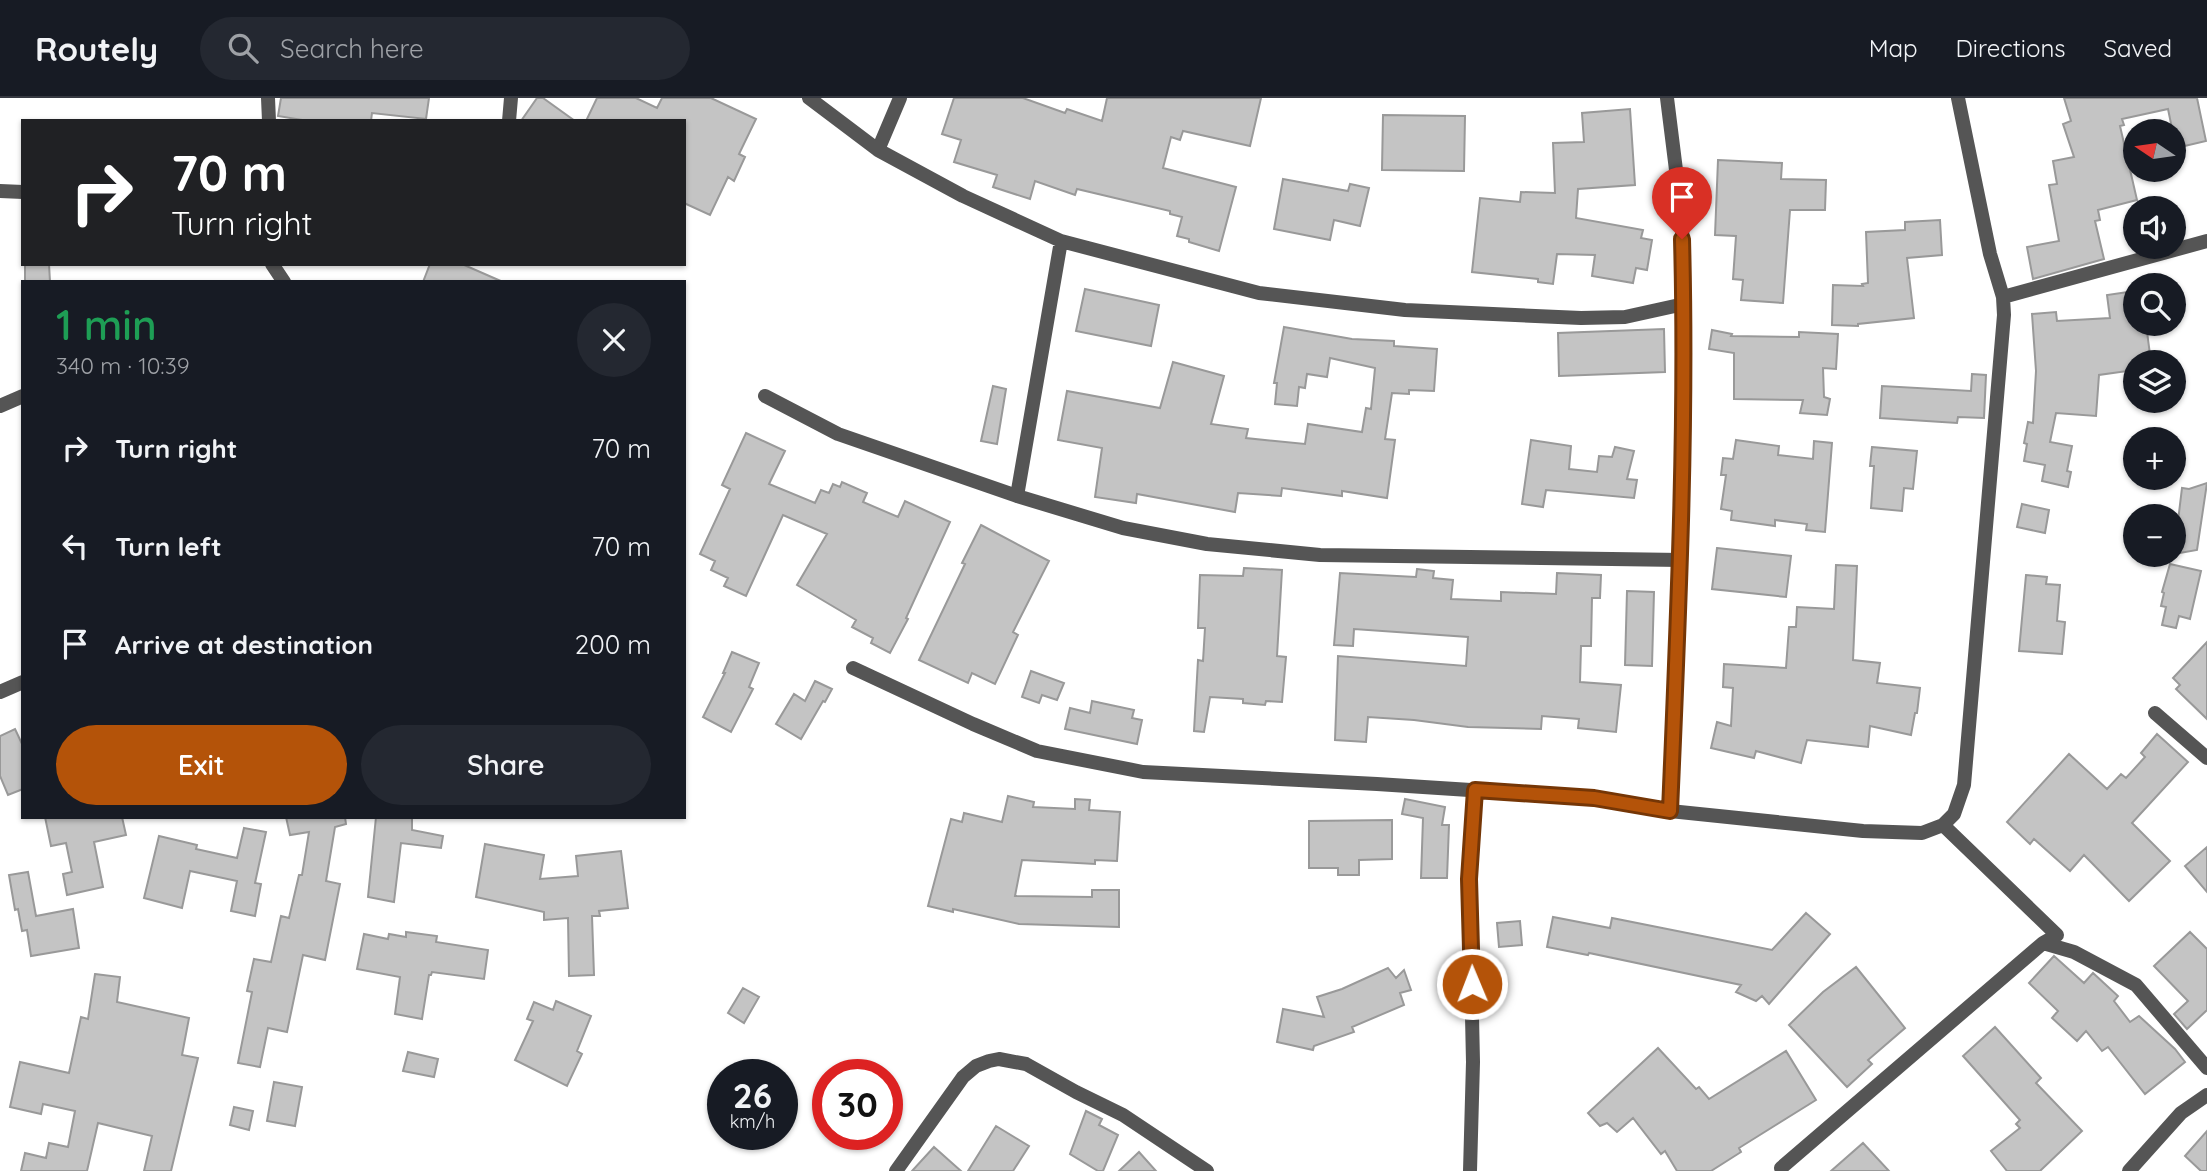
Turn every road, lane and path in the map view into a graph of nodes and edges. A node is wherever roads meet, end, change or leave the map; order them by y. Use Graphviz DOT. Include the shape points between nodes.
graph roads {
  1 [pos="268,98"];
  2 [pos="511,98"];
  3 [pos="809,98"];
  4 [pos="900,98"];
  5 [pos="1667,98"];
  6 [pos="1958,98"];
  7 [pos="269,119"];
  8 [pos="509,119"];
  9 [pos="878,150"];
  10 [pos="0,191"];
  11 [pos="21,192"];
  12 [pos="1061,241"];
  13 [pos="2207,241"];
  14 [pos="2003,297"];
  15 [pos="1684,304"];
  16 [pos="765,396"];
  17 [pos="21,397"];
  18 [pos="0,406"];
  19 [pos="1017,496"];
  20 [pos="1681,560"];
  21 [pos="853,668"];
  22 [pos="21,683"];
  23 [pos="0,692"];
  24 [pos="2155,713"];
  25 [pos="2207,758"];
  26 [pos="1475,790"];
  27 [pos="1670,811"];
  28 [pos="1943,825"];
  29 [pos="2043,943"];
  30 [pos="2207,1068"];
  31 [pos="2207,1095"];
  32 [pos="1781,1168"];
  33 [pos="896,1171"];
  34 [pos="1207,1171"];
  35 [pos="1470,1171"];
  36 [pos="2129,1171"];
  1 -- 7 [label="street"];
  2 -- 8 [label="street"];
  3 -- 9 [label="street"];
  4 -- 9 [label="street"];
  5 -- 15 [label="street" via="1682,218"];
  6 -- 14 [label="street"];
  9 -- 12 [label="street" via="963,197"];
  10 -- 11 [label="street"];
  12 -- 15 [label="street" via="1259,293 1405,310 1581,318 1625,317"];
  12 -- 19 [label="street"];
  13 -- 14 [label="street"];
  14 -- 28 [label="street" via="1964,785 1954,814"];
  15 -- 20 [label="street"];
  16 -- 19 [label="street" via="838,433"];
  17 -- 18 [label="street"];
  19 -- 20 [label="street" via="1123,528 1207,544 1320,555"];
  20 -- 27 [label="street"];
  21 -- 26 [label="street" via="1037,751 1090,763 1143,772"];
  22 -- 23 [label="street"];
  24 -- 25 [label="street"];
  26 -- 27 [label="street" via="1594,798"];
  26 -- 35 [label="street" via="1469,879"];
  27 -- 28 [label="street" via="1863,831 1922,833"];
  28 -- 29 [label="street" via="2057,934"];
  29 -- 30 [label="street" via="2074,952 2136,985"];
  29 -- 32 [label="street"];
  31 -- 36 [label="street" via="2181,1113"];
  33 -- 34 [label="street" via="963,1077 976,1066 999,1059 1026,1064 1123,1115"];
}
